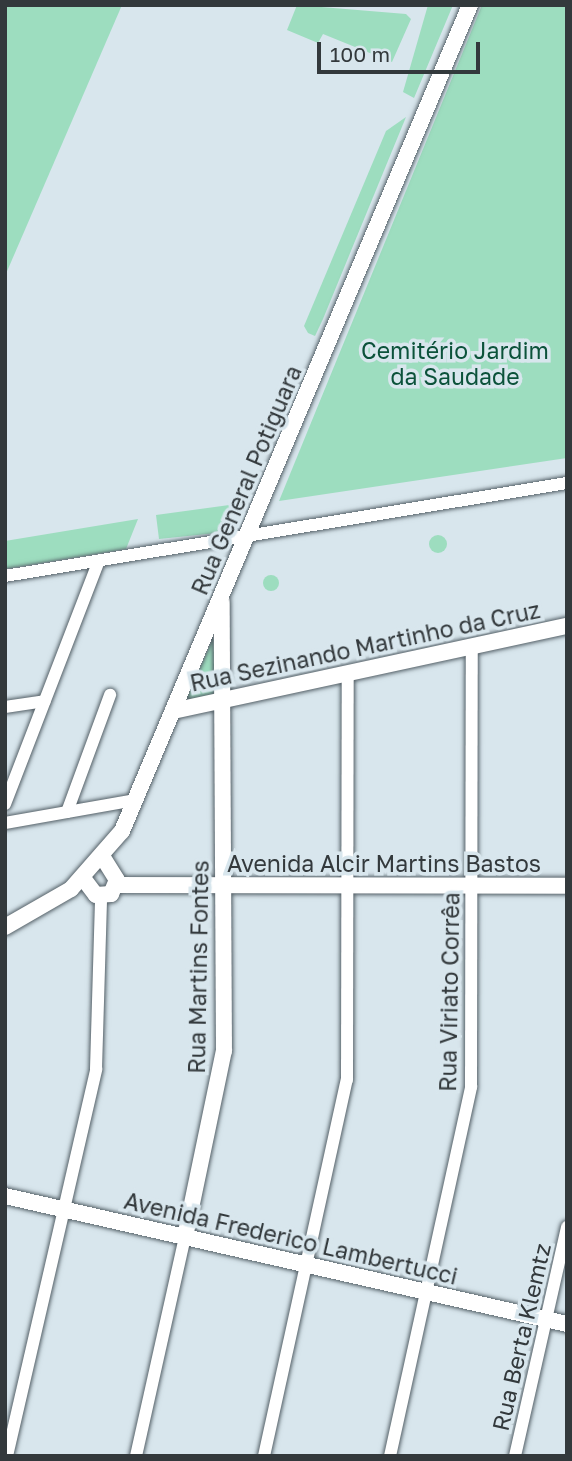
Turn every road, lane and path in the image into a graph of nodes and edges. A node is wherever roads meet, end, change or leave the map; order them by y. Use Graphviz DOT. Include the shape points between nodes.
graph roads {
  1 [pos="470,5"];
  2 [pos="567,483"];
  3 [pos="247,536"];
  4 [pos="99,560"];
  5 [pos="5,576"];
  6 [pos="222,596"];
  7 [pos="567,626"];
  8 [pos="472,647"];
  9 [pos="348,674"];
  10 [pos="110,695"];
  11 [pos="45,701"];
  12 [pos="223,701"];
  13 [pos="5,707"];
  14 [pos="173,711"];
  15 [pos="136,800"];
  16 [pos="5,804"];
  17 [pos="67,812"];
  18 [pos="5,823"];
  19 [pos="103,858"];
  20 [pos="83,878"];
  21 [pos="117,885"];
  22 [pos="224,885"];
  23 [pos="347,886"];
  24 [pos="471,886"];
  25 [pos="567,886"];
  26 [pos="102,896"];
  27 [pos="5,927"];
  28 [pos="5,1196"];
  29 [pos="64,1209"];
  30 [pos="567,1227"];
  31 [pos="185,1237"];
  32 [pos="307,1265"];
  33 [pos="426,1292"];
  34 [pos="546,1319"];
  35 [pos="567,1324"];
  36 [pos="7,1456"];
  37 [pos="136,1456"];
  38 [pos="264,1456"];
  39 [pos="390,1456"];
  40 [pos="516,1456"];
  1 -- 3 [label="street, Rua General Potiguara"];
  2 -- 3 [label="street"];
  3 -- 4 [label="street"];
  3 -- 6 [label="street, Rua General Potiguara"];
  4 -- 5 [label="street"];
  4 -- 11 [label="street"];
  6 -- 12 [label="street, Rua Martins Fontes"];
  6 -- 14 [label="street, Rua General Potiguara"];
  7 -- 8 [label="street, Rua Sezinando Martinho da Cruz"];
  8 -- 9 [label="street, Rua Sezinando Martinho da Cruz"];
  8 -- 24 [label="street, Rua Viriato Corrêa"];
  9 -- 12 [label="street, Rua Sezinando Martinho da Cruz"];
  9 -- 23 [label="street"];
  10 -- 17 [label="street"];
  11 -- 13 [label="street"];
  11 -- 16 [label="street"];
  12 -- 14 [label="street, Rua Sezinando Martinho da Cruz"];
  12 -- 22 [label="street, Rua Martins Fontes"];
  14 -- 15 [label="street, Rua General Potiguara"];
  15 -- 17 [label="street"];
  15 -- 19 [label="street, Rua General Potiguara"];
  17 -- 18 [label="street"];
  19 -- 20 [label="street, Rua General Potiguara"];
  19 -- 21 [label="street"];
  20 -- 26 [label="street"];
  20 -- 27 [label="street, Rua General Potiguara"];
  21 -- 22 [label="street, Avenida Alcir Martins Bastos"];
  21 -- 26 [label="street"];
  22 -- 23 [label="street, Avenida Alcir Martins Bastos"];
  22 -- 31 [label="street, Rua Martins Fontes" via="224,1058"];
  23 -- 24 [label="street, Avenida Alcir Martins Bastos"];
  23 -- 32 [label="street" via="346,1086"];
  24 -- 25 [label="street, Avenida Alcir Martins Bastos"];
  24 -- 33 [label="street, Rua Viriato Corrêa" via="471,1087"];
  26 -- 29 [label="street" via="97,1060"];
  28 -- 29 [label="street, Avenida Frederico Lambertucci"];
  29 -- 31 [label="street, Avenida Frederico Lambertucci"];
  29 -- 36 [label="street"];
  30 -- 34 [label="street, Rua Berta Klemtz"];
  31 -- 32 [label="street, Avenida Frederico Lambertucci"];
  31 -- 37 [label="street, Rua Martins Fontes"];
  32 -- 33 [label="street, Avenida Frederico Lambertucci"];
  32 -- 38 [label="street"];
  33 -- 34 [label="street, Avenida Frederico Lambertucci"];
  33 -- 39 [label="street, Rua Viriato Corrêa"];
  34 -- 35 [label="street, Avenida Frederico Lambertucci"];
  34 -- 40 [label="street, Rua Berta Klemtz"];
}
